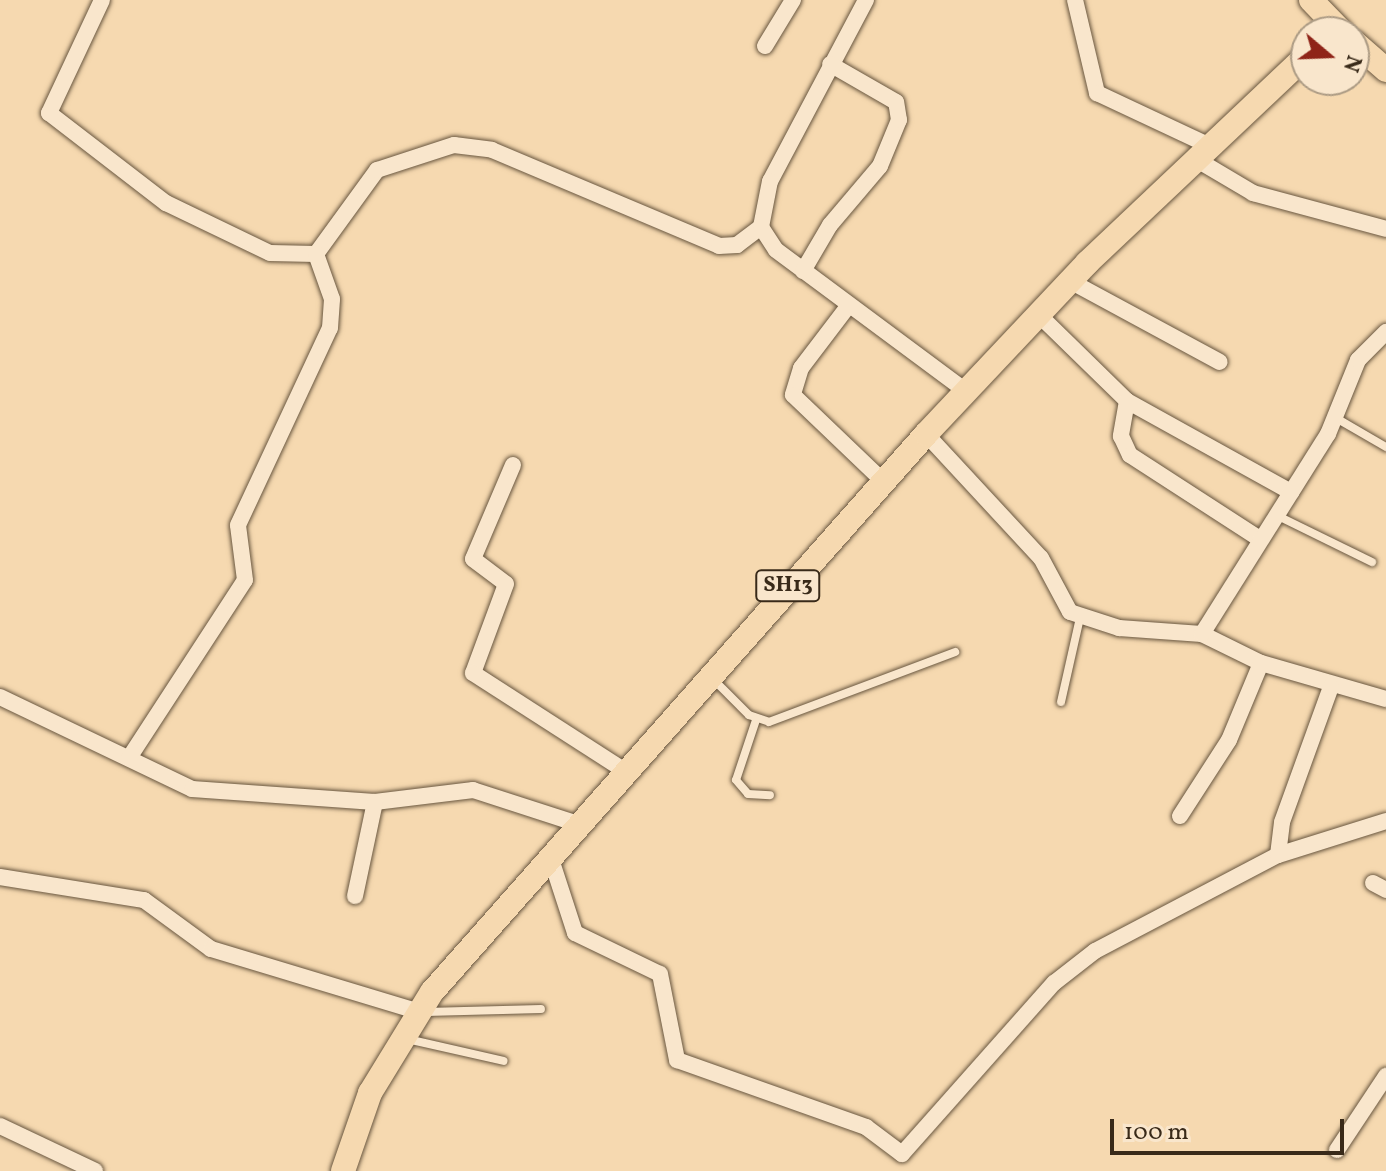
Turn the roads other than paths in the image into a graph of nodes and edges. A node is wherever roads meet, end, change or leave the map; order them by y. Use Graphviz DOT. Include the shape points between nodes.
graph roads {
  1 [pos="102,0"];
  2 [pos="793,0"];
  3 [pos="866,0"];
  4 [pos="1075,0"];
  5 [pos="1311,0"];
  6 [pos="1326,16"];
  7 [pos="765,46"];
  8 [pos="1370,57"];
  9 [pos="830,64"];
  10 [pos="1386,70"];
  11 [pos="1290,71"];
  12 [pos="1201,152"];
  13 [pos="761,227"];
  14 [pos="1386,229"];
  15 [pos="316,254"];
  16 [pos="803,271"];
  17 [pos="1070,281"];
  18 [pos="849,305"];
  19 [pos="1038,314"];
  20 [pos="1386,332"];
  21 [pos="1220,362"];
  22 [pos="966,391"];
  23 [pos="1127,401"];
  24 [pos="1336,418"];
  25 [pos="926,434"];
  26 [pos="1386,447"];
  27 [pos="513,465"];
  28 [pos="883,481"];
  29 [pos="1291,492"];
  30 [pos="1275,515"];
  31 [pos="1260,539"];
  32 [pos="1372,562"];
  33 [pos="1080,618"];
  34 [pos="1202,634"];
  35 [pos="955,652"];
  36 [pos="1261,663"];
  37 [pos="708,675"];
  38 [pos="1331,687"];
  39 [pos="0,697"];
  40 [pos="1386,699"];
  41 [pos="1061,702"];
  42 [pos="756,720"];
  43 [pos="129,758"];
  44 [pos="625,771"];
  45 [pos="770,795"];
  46 [pos="375,802"];
  47 [pos="1180,816"];
  48 [pos="1386,821"];
  49 [pos="578,824"];
  50 [pos="1278,855"];
  51 [pos="550,856"];
  52 [pos="0,877"];
  53 [pos="355,896"];
  54 [pos="541,1009"];
  55 [pos="416,1011"];
  56 [pos="400,1038"];
  57 [pos="504,1061"];
  58 [pos="1386,1076"];
  59 [pos="0,1126"];
  60 [pos="1337,1150"];
  61 [pos="95,1171"];
  62 [pos="343,1171"];
  1 -- 15 [label="street" via="50,100 53,120 211,229 270,253"];
  2 -- 7 [label="street"];
  3 -- 9 [label="street"];
  4 -- 12 [label="street" via="1097,93"];
  5 -- 6 [label="main road"];
  8 -- 10 [label="main road"];
  9 -- 13 [label="street" via="770,181"];
  9 -- 16 [label="street" via="896,102 899,120 880,166 830,225"];
  11 -- 12 [label="main road, SH13"];
  12 -- 14 [label="street" via="1253,193"];
  12 -- 17 [label="main road, SH13"];
  13 -- 15 [label="street" via="737,245 719,246 492,150 454,145 377,170"];
  13 -- 16 [label="street"];
  15 -- 43 [label="street" via="332,299 330,328 238,525 245,580"];
  16 -- 18 [label="street"];
  17 -- 19 [label="main road, SH13"];
  17 -- 21 [label="street"];
  18 -- 22 [label="street"];
  18 -- 28 [label="street" via="801,368 793,395"];
  19 -- 22 [label="main road, SH13"];
  19 -- 23 [label="street"];
  20 -- 24 [label="street" via="1358,360"];
  22 -- 25 [label="main road, SH13"];
  23 -- 29 [label="street"];
  23 -- 31 [label="street" via="1121,436 1130,455"];
  24 -- 26 [label="lane"];
  24 -- 29 [label="street"];
  25 -- 28 [label="main road, SH13"];
  25 -- 33 [label="street" via="1041,558 1063,605"];
  27 -- 44 [label="street" via="473,559 506,584 473,673"];
  28 -- 37 [label="main road, SH13"];
  29 -- 30 [label="street"];
  30 -- 31 [label="street"];
  30 -- 32 [label="lane"];
  31 -- 34 [label="street"];
  33 -- 34 [label="street"];
  33 -- 41 [label="lane"];
  34 -- 36 [label="street"];
  35 -- 42 [label="lane" via="769,722"];
  36 -- 38 [label="street"];
  36 -- 47 [label="street" via="1229,740"];
  37 -- 42 [label="lane"];
  37 -- 44 [label="main road, SH13"];
  38 -- 40 [label="street"];
  38 -- 50 [label="street" via="1282,822"];
  39 -- 43 [label="street"];
  42 -- 45 [label="lane" via="736,780 748,794"];
  43 -- 46 [label="street" via="163,779 210,792"];
  44 -- 49 [label="main road, SH13"];
  46 -- 49 [label="street" via="473,790"];
  46 -- 53 [label="street"];
  48 -- 50 [label="street"];
  49 -- 51 [label="main road, SH13"];
  50 -- 51 [label="street" via="1073,966 902,1154 866,1127 682,1064 673,1055 660,974 575,933"];
  51 -- 55 [label="main road, SH13"];
  52 -- 55 [label="street" via="144,900 211,949"];
  54 -- 55 [label="lane"];
  55 -- 56 [label="main road, SH13"];
  56 -- 57 [label="lane"];
  56 -- 62 [label="main road, SH13"];
  58 -- 60 [label="street"];
  59 -- 61 [label="street"];
}
